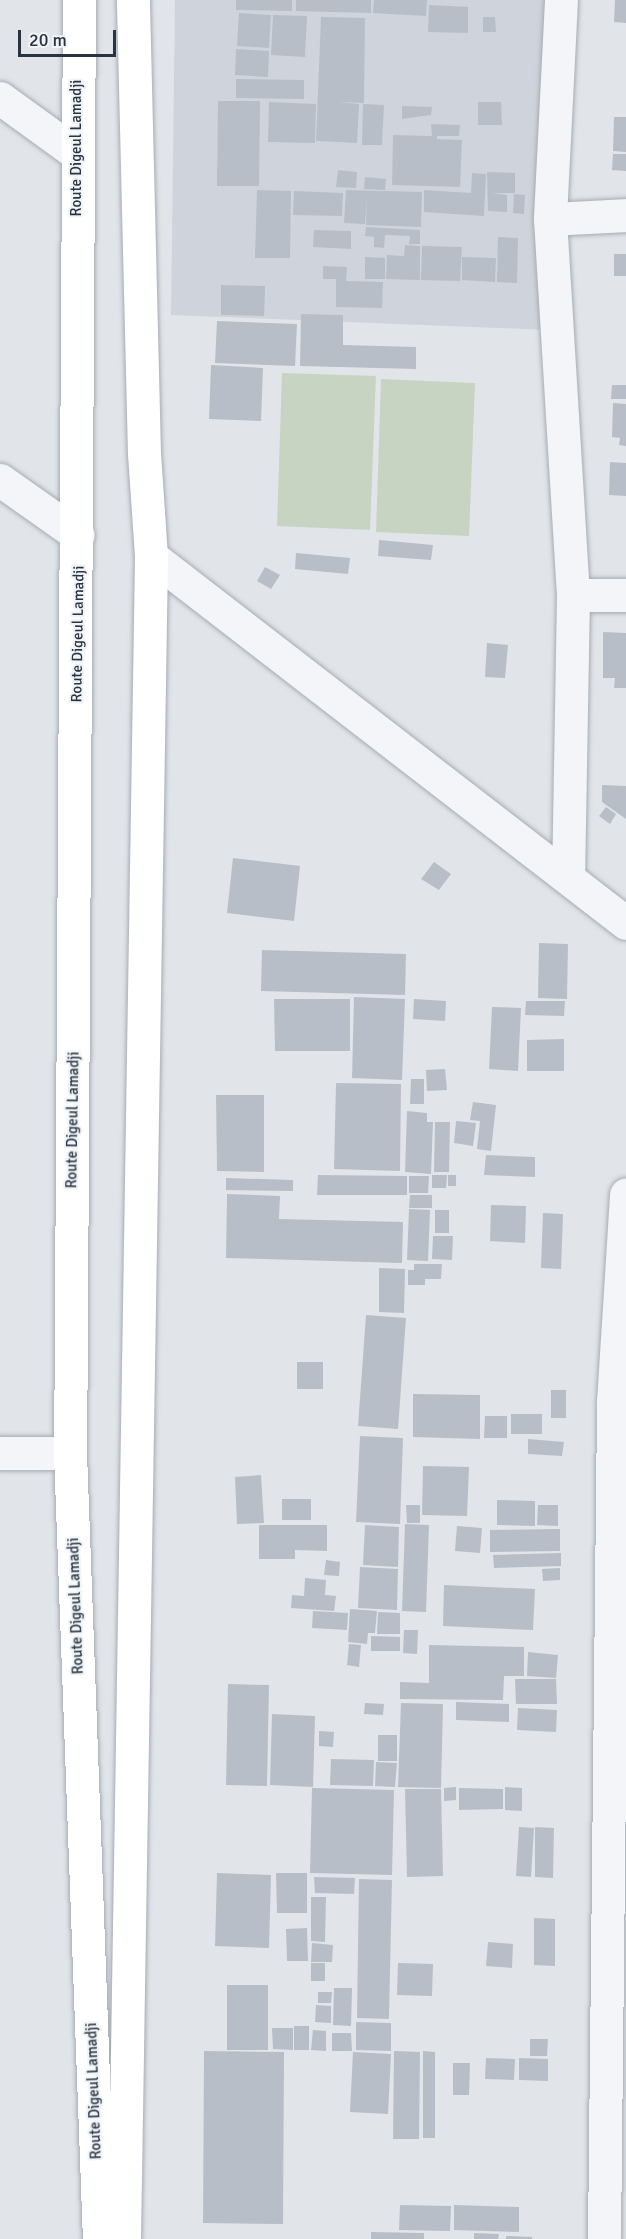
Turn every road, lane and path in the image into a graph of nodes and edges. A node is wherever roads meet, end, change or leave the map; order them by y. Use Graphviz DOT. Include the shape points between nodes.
graph roads {
  1 [pos="79,0"];
  2 [pos="133,0"];
  3 [pos="561,0"];
  4 [pos="0,98"];
  5 [pos="76,153"];
  6 [pos="626,215"];
  7 [pos="550,219"];
  8 [pos="0,480"];
  9 [pos="78,535"];
  10 [pos="151,556"];
  11 [pos="626,595"];
  12 [pos="573,596"];
  13 [pos="568,874"];
  14 [pos="626,923"];
  15 [pos="626,1194"];
  16 [pos="619,1402"];
  17 [pos="0,1453"];
  18 [pos="70,1453"];
  19 [pos="616,1782"];
  20 [pos="615,2168"];
  21 [pos="99,2239"];
  22 [pos="124,2239"];
  23 [pos="604,2239"];
  1 -- 5 [label="main road, Route Digeul Lamadji"];
  2 -- 10 [label="main road, Route Digeul Lamadji" via="144,454"];
  3 -- 7 [label="street"];
  4 -- 5 [label="street"];
  5 -- 9 [label="main road, Route Digeul Lamadji"];
  6 -- 7 [label="street"];
  7 -- 12 [label="street"];
  8 -- 9 [label="street"];
  9 -- 18 [label="main road, Route Digeul Lamadji"];
  10 -- 13 [label="street"];
  10 -- 22 [label="main road, Route Digeul Lamadji"];
  11 -- 12 [label="street"];
  12 -- 13 [label="street"];
  13 -- 14 [label="street"];
  15 -- 16 [label="street"];
  16 -- 19 [label="street"];
  17 -- 18 [label="street"];
  18 -- 21 [label="main road, Route Digeul Lamadji"];
  19 -- 20 [label="street"];
  20 -- 23 [label="street"];
}
